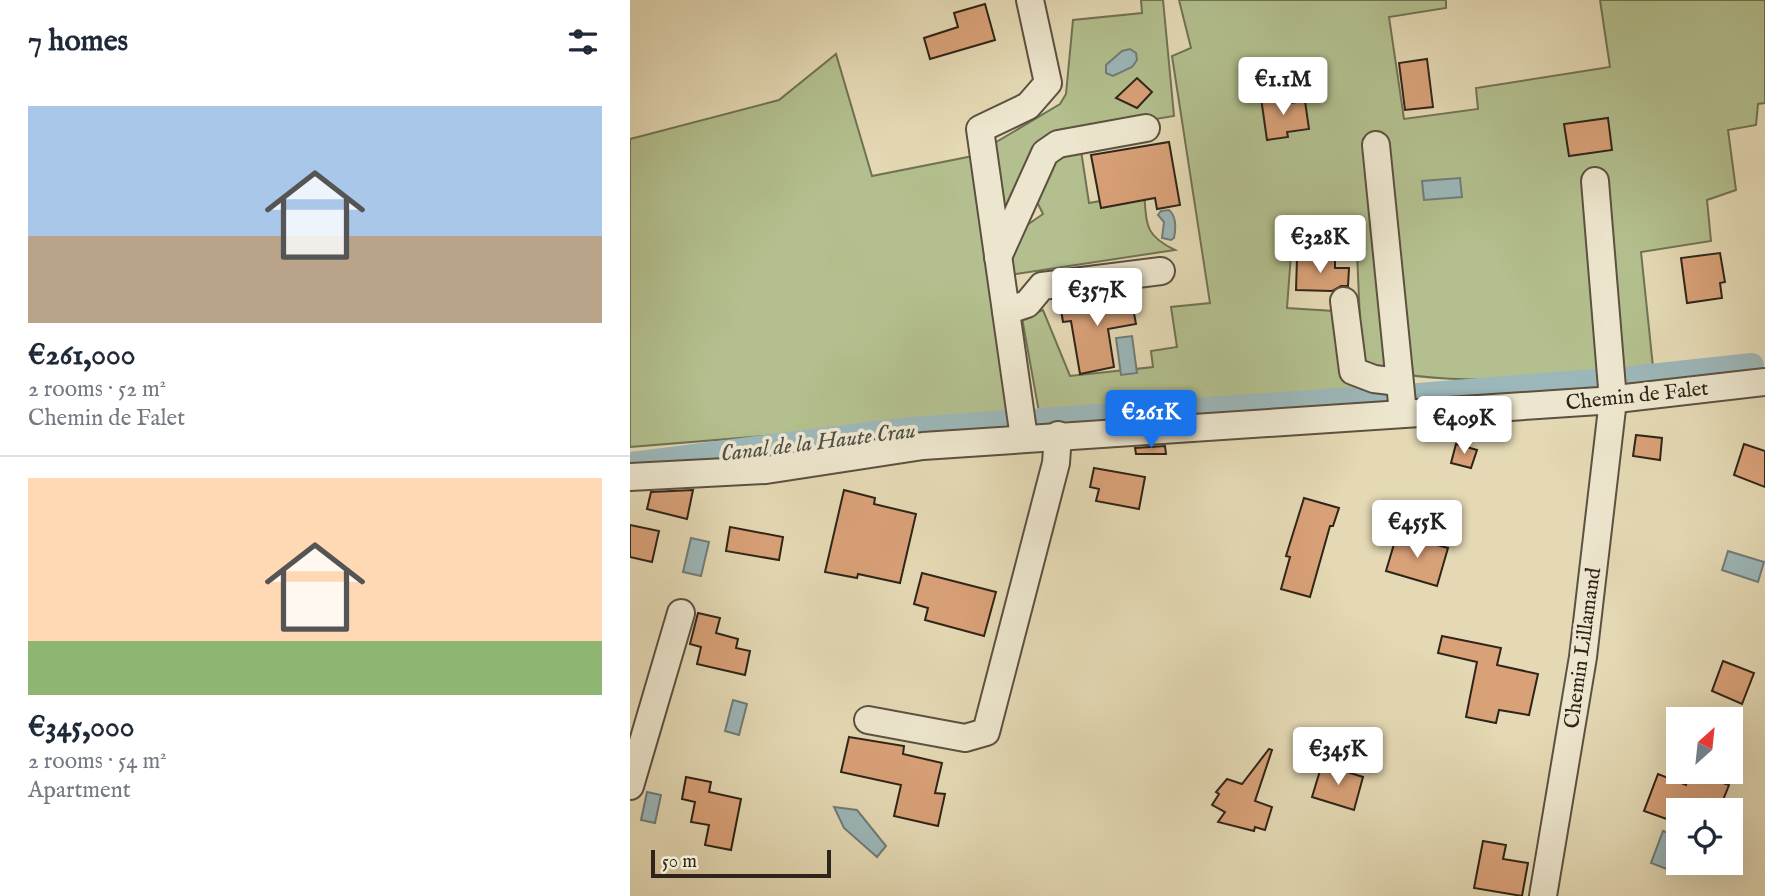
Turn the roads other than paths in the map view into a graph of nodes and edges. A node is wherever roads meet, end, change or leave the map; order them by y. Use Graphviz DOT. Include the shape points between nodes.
graph roads {
  1 [pos="1030,0"];
  2 [pos="1146,128"];
  3 [pos="1376,145"];
  4 [pos="1595,181"];
  5 [pos="998,257"];
  6 [pos="1161,271"];
  7 [pos="1344,301"];
  8 [pos="1006,312"];
  9 [pos="1399,382"];
  10 [pos="1765,382"];
  11 [pos="1612,400"];
  12 [pos="1403,413"];
  13 [pos="1059,435"];
  14 [pos="1024,438"];
  15 [pos="630,477"];
  16 [pos="681,613"];
  17 [pos="868,720"];
  18 [pos="630,786"];
  19 [pos="1543,896"];
  1 -- 5 [label="street" via="1048,83 1028,106 980,129"];
  2 -- 5 [label="street" via="1058,145 1045,153"];
  3 -- 9 [label="street"];
  4 -- 11 [label="street, Chemin Lillamand"];
  5 -- 8 [label="street"];
  6 -- 8 [label="street" via="1042,286 1027,304"];
  7 -- 9 [label="street" via="1353,371"];
  8 -- 14 [label="street"];
  9 -- 12 [label="street"];
  10 -- 11 [label="street, Chemin de Falet"];
  11 -- 12 [label="street, Chemin de Falet"];
  11 -- 19 [label="street, Chemin Lillamand" via="1583,657"];
  12 -- 13 [label="street, Chemin de Falet"];
  13 -- 14 [label="street, Chemin de Falet"];
  13 -- 17 [label="street" via="1056,463 986,732 965,738"];
  14 -- 15 [label="street, Chemin de Falet" via="923,446 766,470"];
  16 -- 18 [label="street"];
}
